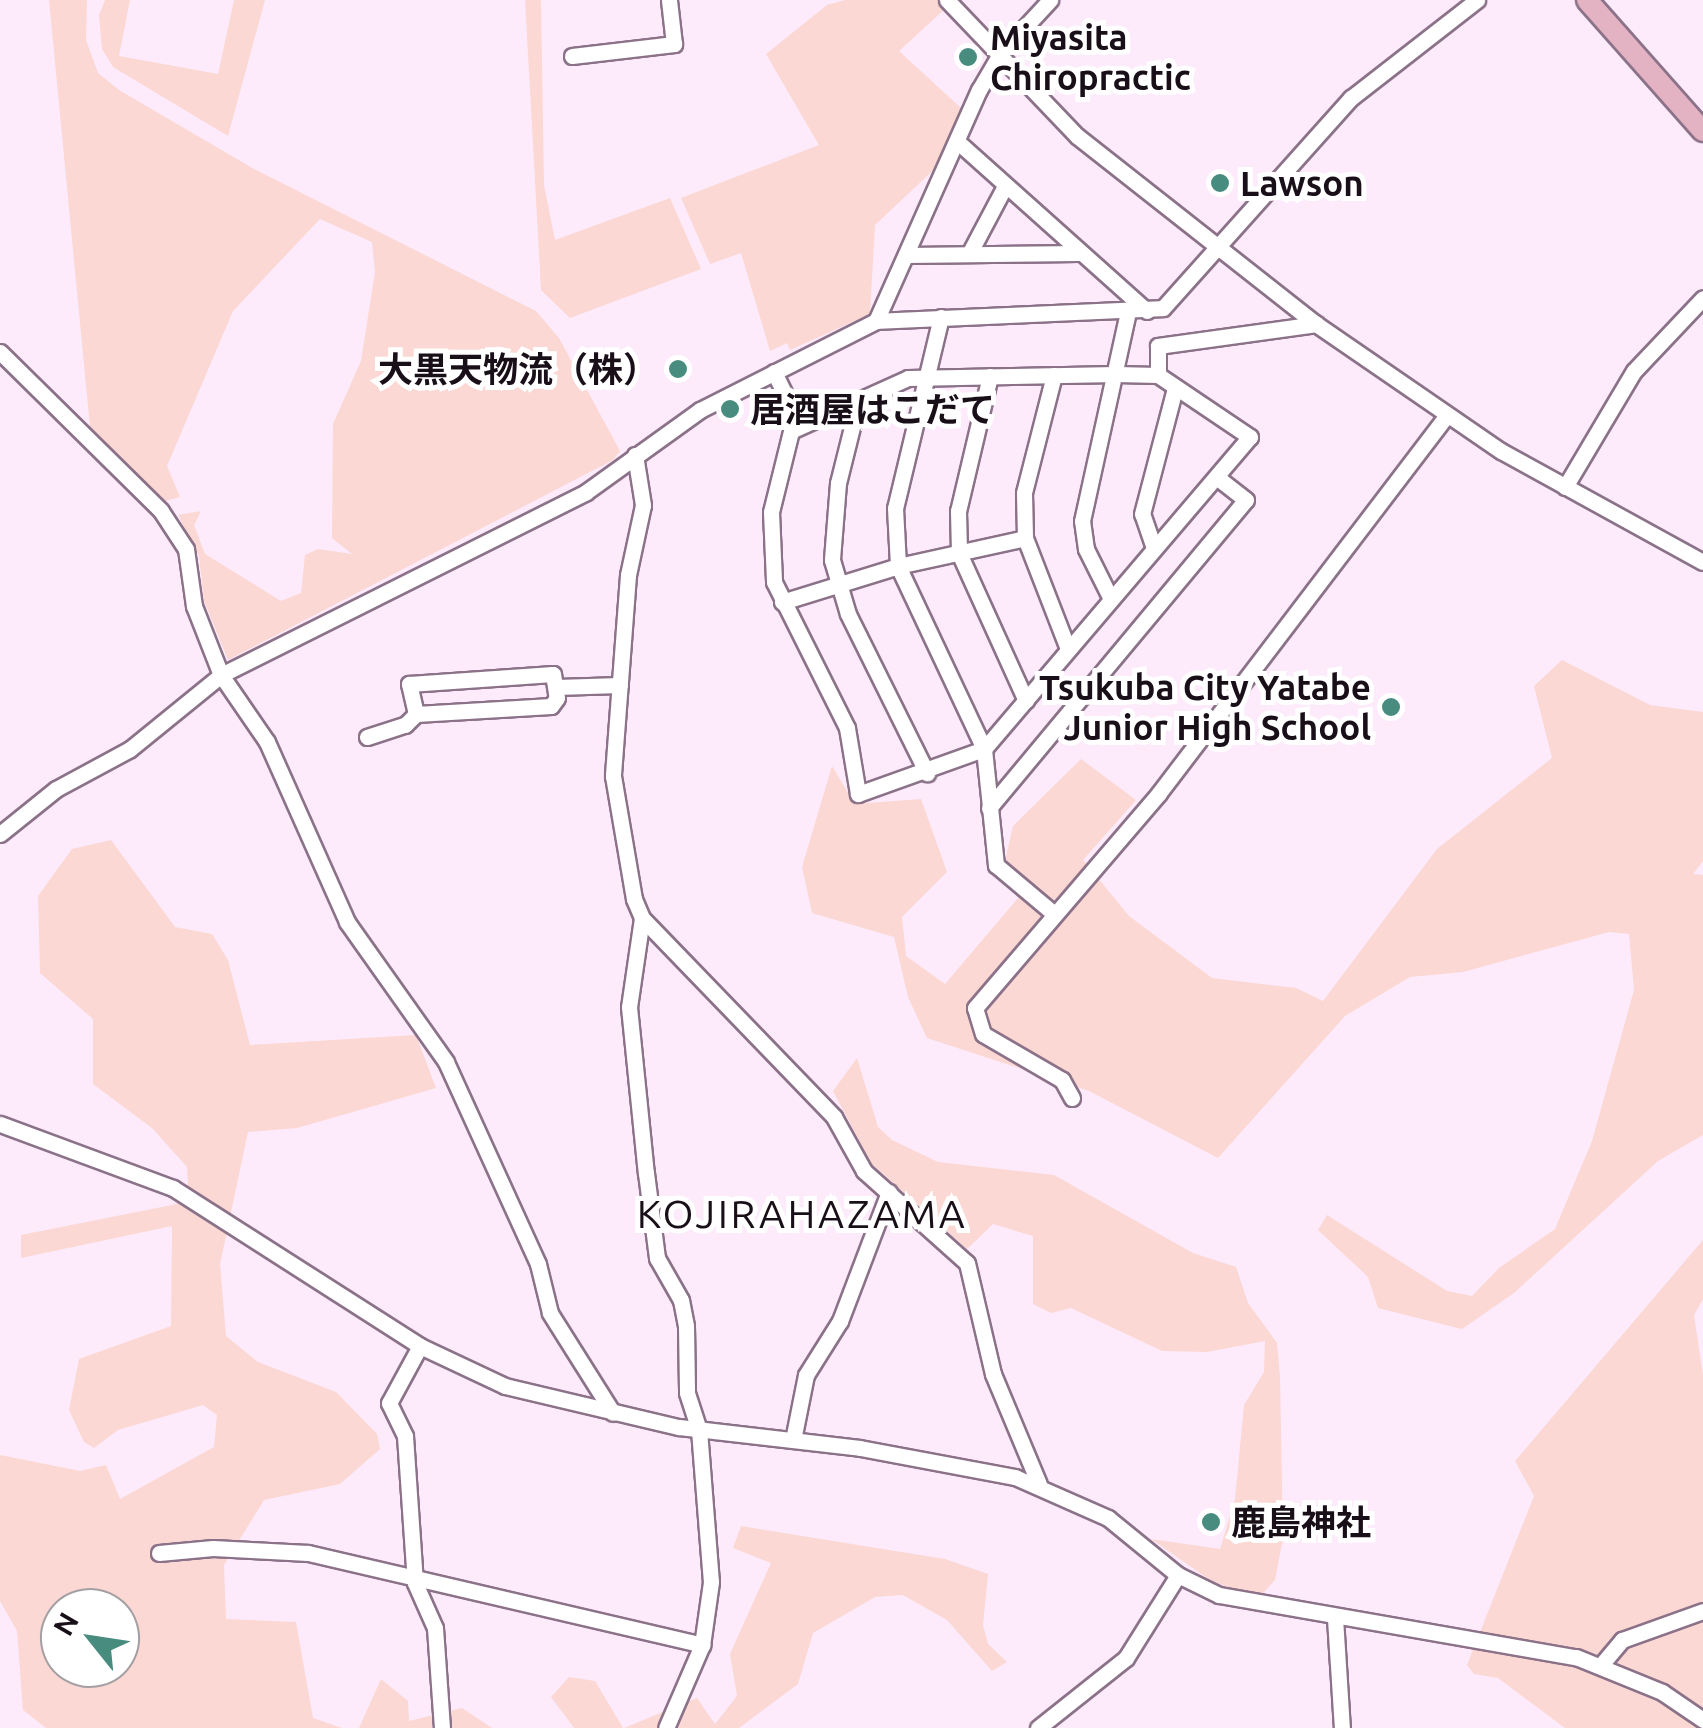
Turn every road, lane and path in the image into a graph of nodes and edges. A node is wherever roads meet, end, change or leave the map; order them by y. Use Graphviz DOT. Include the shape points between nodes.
graph roads {
  1 [pos="669,0"];
  2 [pos="947,0"];
  3 [pos="1050,0"];
  4 [pos="1477,0"];
  5 [pos="1587,0"];
  6 [pos="1000,54"];
  7 [pos="572,56"];
  8 [pos="1703,131"];
  9 [pos="959,142"];
  10 [pos="1005,186"];
  11 [pos="1220,251"];
  12 [pos="1078,253"];
  13 [pos="906,254"];
  14 [pos="970,254"];
  15 [pos="1703,298"];
  16 [pos="1147,310"];
  17 [pos="1128,312"];
  18 [pos="941,317"];
  19 [pos="876,321"];
  20 [pos="1316,324"];
  21 [pos="0,352"];
  22 [pos="774,372"];
  23 [pos="1116,374"];
  24 [pos="1054,375"];
  25 [pos="1158,375"];
  26 [pos="990,376"];
  27 [pos="927,377"];
  28 [pos="1175,388"];
  29 [pos="859,399"];
  30 [pos="1447,416"];
  31 [pos="792,430"];
  32 [pos="634,455"];
  33 [pos="1216,477"];
  34 [pos="1564,487"];
  35 [pos="1025,538"];
  36 [pos="1154,548"];
  37 [pos="958,553"];
  38 [pos="1703,562"];
  39 [pos="898,566"];
  40 [pos="837,585"];
  41 [pos="1111,599"];
  42 [pos="782,602"];
  43 [pos="1068,649"];
  44 [pos="221,676"];
  45 [pos="620,685"];
  46 [pos="556,687"];
  47 [pos="1026,700"];
  48 [pos="416,714"];
  49 [pos="367,738"];
  50 [pos="984,749"];
  51 [pos="926,774"];
  52 [pos="989,808"];
  53 [pos="0,834"];
  54 [pos="1052,912"];
  55 [pos="642,918"];
  56 [pos="1072,1098"];
  57 [pos="0,1124"];
  58 [pos="889,1192"];
  59 [pos="420,1346"];
  60 [pos="613,1413"];
  61 [pos="698,1430"];
  62 [pos="794,1440"];
  63 [pos="1039,1484"];
  64 [pos="159,1553"];
  65 [pos="1178,1575"];
  66 [pos="415,1582"];
  67 [pos="1703,1612"];
  68 [pos="1336,1618"];
  69 [pos="702,1645"];
  70 [pos="1600,1665"];
  71 [pos="1703,1720"];
  72 [pos="442,1728"];
  73 [pos="666,1728"];
  74 [pos="1038,1728"];
  75 [pos="1342,1728"];
  1 -- 7 [label="street" via="674,44"];
  2 -- 6 [label="street"];
  3 -- 6 [label="street"];
  4 -- 11 [label="street" via="1351,98"];
  5 -- 8 [label="main road"];
  6 -- 9 [label="street"];
  6 -- 11 [label="street" via="1076,136"];
  9 -- 10 [label="street"];
  9 -- 13 [label="street"];
  10 -- 12 [label="street"];
  10 -- 14 [label="street"];
  11 -- 16 [label="street" via="1178,299"];
  11 -- 20 [label="street"];
  12 -- 14 [label="street"];
  12 -- 16 [label="street"];
  13 -- 14 [label="street"];
  13 -- 19 [label="street"];
  15 -- 34 [label="street" via="1634,371"];
  16 -- 17 [label="street"];
  17 -- 18 [label="street"];
  17 -- 23 [label="street"];
  18 -- 19 [label="street"];
  18 -- 27 [label="street"];
  19 -- 22 [label="street"];
  20 -- 25 [label="street" via="1158,346"];
  20 -- 30 [label="street"];
  21 -- 44 [label="street" via="171,524 186,549 194,606"];
  22 -- 31 [label="street" via="795,415"];
  22 -- 32 [label="street" via="700,410"];
  23 -- 24 [label="street"];
  23 -- 25 [label="street"];
  23 -- 41 [label="street" via="1082,521 1086,549"];
  24 -- 26 [label="street"];
  24 -- 35 [label="street" via="1024,493"];
  25 -- 28 [label="street"];
  26 -- 27 [label="street"];
  26 -- 37 [label="street" via="958,510"];
  27 -- 29 [label="street" via="890,383"];
  27 -- 39 [label="street" via="895,508"];
  28 -- 33 [label="street" via="1250,437"];
  28 -- 36 [label="street" via="1142,514"];
  29 -- 31 [label="street"];
  29 -- 40 [label="street" via="832,523"];
  30 -- 34 [label="street"];
  30 -- 54 [label="street" via="1159,793"];
  31 -- 42 [label="street" via="768,542"];
  32 -- 44 [label="street" via="586,492"];
  32 -- 45 [label="street" via="644,505 628,575"];
  33 -- 36 [label="street"];
  33 -- 52 [label="street" via="1246,500"];
  34 -- 38 [label="street"];
  35 -- 37 [label="street"];
  35 -- 43 [label="street"];
  36 -- 41 [label="street"];
  37 -- 39 [label="street"];
  37 -- 47 [label="street"];
  39 -- 40 [label="street"];
  39 -- 50 [label="street"];
  40 -- 42 [label="street"];
  40 -- 51 [label="street"];
  41 -- 43 [label="street"];
  42 -- 51 [label="street" via="847,728 858,794"];
  43 -- 47 [label="street"];
  44 -- 53 [label="street" via="130,748 56,789"];
  44 -- 60 [label="street" via="267,742 346,922 446,1062 538,1264 550,1313"];
  45 -- 46 [label="street"];
  45 -- 55 [label="street" via="613,776"];
  46 -- 48 [label="street" via="551,706"];
  46 -- 48 [label="street" via="554,674 409,684"];
  47 -- 50 [label="street"];
  48 -- 49 [label="street" via="405,725"];
  50 -- 51 [label="street"];
  50 -- 52 [label="street"];
  52 -- 54 [label="street" via="996,865"];
  54 -- 56 [label="street" via="975,1008 984,1034 1062,1080"];
  55 -- 58 [label="street" via="834,1117 864,1171"];
  55 -- 61 [label="street" via="629,1007 644,1155 657,1258 686,1326 688,1393"];
  57 -- 59 [label="street" via="173,1188"];
  58 -- 62 [label="street" via="840,1321 806,1374"];
  58 -- 63 [label="street" via="967,1263 993,1374"];
  59 -- 60 [label="street" via="505,1386"];
  59 -- 66 [label="street" via="389,1403 404,1436"];
  60 -- 61 [label="street"];
  61 -- 62 [label="street"];
  61 -- 69 [label="street" via="711,1582"];
  62 -- 63 [label="street"];
  63 -- 65 [label="street" via="1108,1518"];
  64 -- 66 [label="street" via="308,1553"];
  65 -- 68 [label="street" via="1252,1605"];
  65 -- 74 [label="street" via="1126,1658"];
  66 -- 69 [label="street"];
  66 -- 72 [label="street" via="435,1628"];
  67 -- 70 [label="street" via="1622,1640"];
  68 -- 70 [label="street" via="1551,1650"];
  68 -- 75 [label="street"];
  69 -- 73 [label="street"];
  70 -- 71 [label="street" via="1662,1692"];
}
